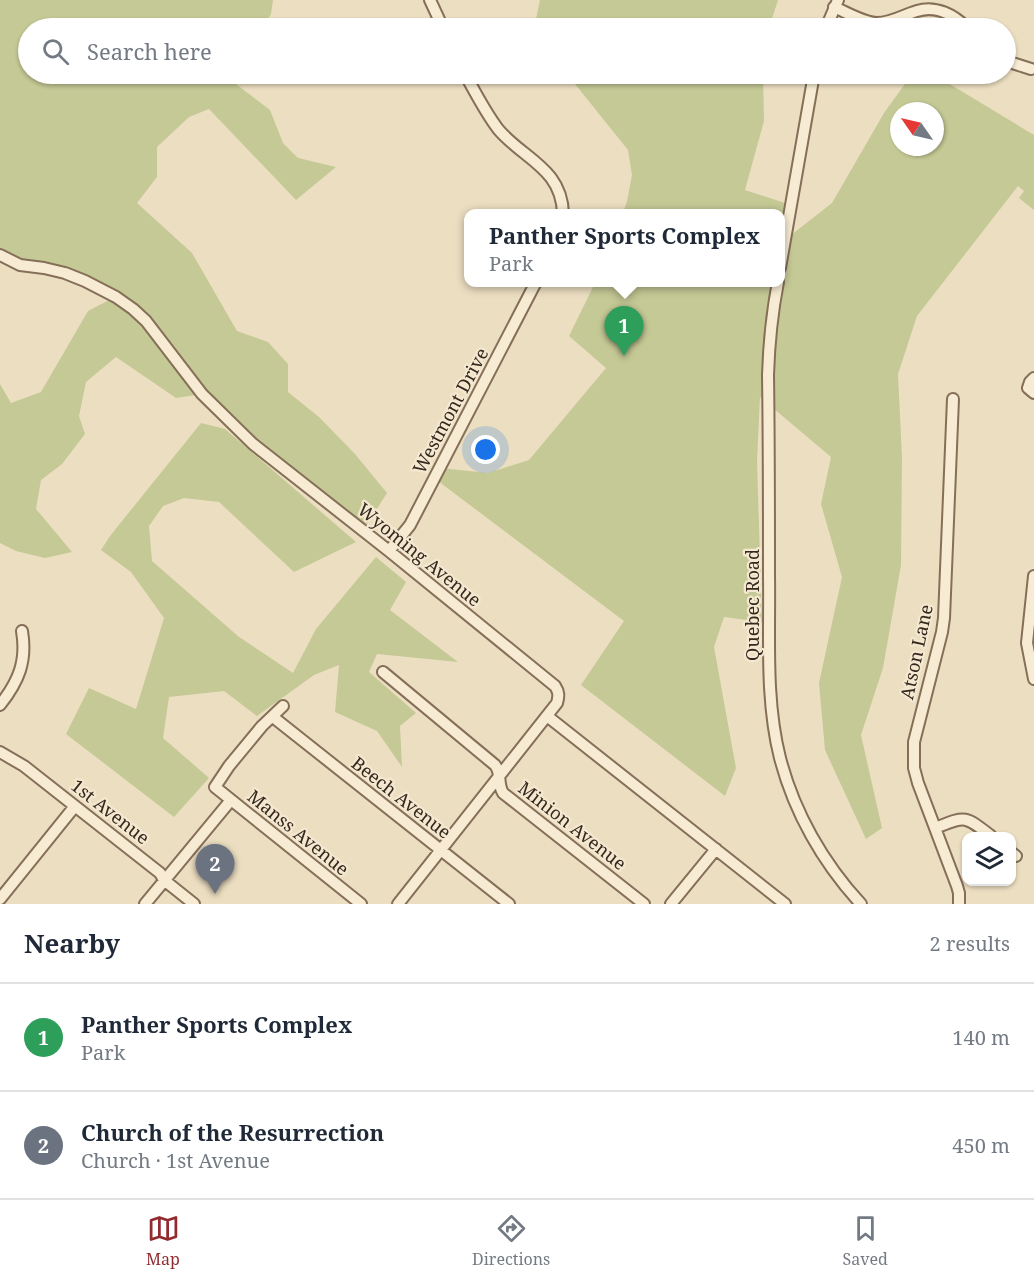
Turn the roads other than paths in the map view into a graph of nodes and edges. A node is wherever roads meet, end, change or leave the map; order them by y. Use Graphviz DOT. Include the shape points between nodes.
graph roads {
  1 [pos="430,0"];
  2 [pos="836,3"];
  3 [pos="438,18"];
  4 [pos="830,18"];
  5 [pos="863,18"];
  6 [pos="902,18"];
  7 [pos="955,18"];
  8 [pos="1016,65"];
  9 [pos="1031,69"];
  10 [pos="471,84"];
  11 [pos="812,84"];
  12 [pos="563,209"];
  13 [pos="785,239"];
  14 [pos="0,255"];
  15 [pos="533,287"];
  16 [pos="777,287"];
  17 [pos="1034,378"];
  18 [pos="1034,393"];
  19 [pos="953,399"];
  20 [pos="389,551"];
  21 [pos="1034,576"];
  22 [pos="22,631"];
  23 [pos="383,672"];
  24 [pos="1034,679"];
  25 [pos="0,705"];
  26 [pos="283,706"];
  27 [pos="547,716"];
  28 [pos="273,717"];
  29 [pos="0,752"];
  30 [pos="500,776"];
  31 [pos="231,800"];
  32 [pos="75,806"];
  33 [pos="934,828"];
  34 [pos="985,832"];
  35 [pos="716,849"];
  36 [pos="440,850"];
  37 [pos="164,880"];
  38 [pos="0,899"];
  39 [pos="145,904"];
  40 [pos="194,904"];
  41 [pos="361,904"];
  42 [pos="398,904"];
  43 [pos="509,904"];
  44 [pos="645,904"];
  45 [pos="671,904"];
  46 [pos="785,904"];
  47 [pos="861,904"];
  48 [pos="959,904"];
  1 -- 3 [label="street"];
  2 -- 4 [label="street"];
  2 -- 5 [label="street"];
  6 -- 7 [label="street" via="922,10"];
  8 -- 9 [label="street"];
  10 -- 12 [label="street" via="498,129 553,180"];
  11 -- 13 [label="street"];
  14 -- 20 [label="street, Wyoming Avenue" via="20,265 85,280 133,309 202,394 253,444"];
  15 -- 20 [label="street, Westmont Drive" via="410,525"];
  16 -- 47 [label="street, Quebec Road" via="768,375 770,669 775,728 787,780 807,826 834,872"];
  17 -- 18 [label="street" via="1028,388"];
  19 -- 33 [label="street, Atson Lane" via="944,618 914,753 918,783"];
  20 -- 27 [label="street, Wyoming Avenue" via="555,686 559,698"];
  21 -- 24 [label="street" via="1028,643"];
  22 -- 25 [label="street" via="24,653 19,674"];
  23 -- 30 [label="street, Minion Avenue" via="495,765"];
  26 -- 28 [label="street"];
  27 -- 30 [label="street"];
  27 -- 35 [label="street"];
  28 -- 31 [label="street, Manss Avenue" via="214,787"];
  28 -- 36 [label="street, Beech Avenue"];
  29 -- 32 [label="street, 1st Avenue"];
  30 -- 36 [label="street"];
  30 -- 44 [label="street, Minion Avenue" via="503,793"];
  31 -- 37 [label="street"];
  31 -- 41 [label="street, Manss Avenue"];
  32 -- 37 [label="street, 1st Avenue"];
  32 -- 38 [label="street"];
  33 -- 34 [label="street" via="965,820"];
  33 -- 48 [label="street, Atson Lane" via="957,886"];
  35 -- 45 [label="street"];
  35 -- 46 [label="street"];
  36 -- 42 [label="street"];
  36 -- 43 [label="street, Beech Avenue"];
  37 -- 39 [label="street"];
  37 -- 40 [label="street, 1st Avenue"];
}
